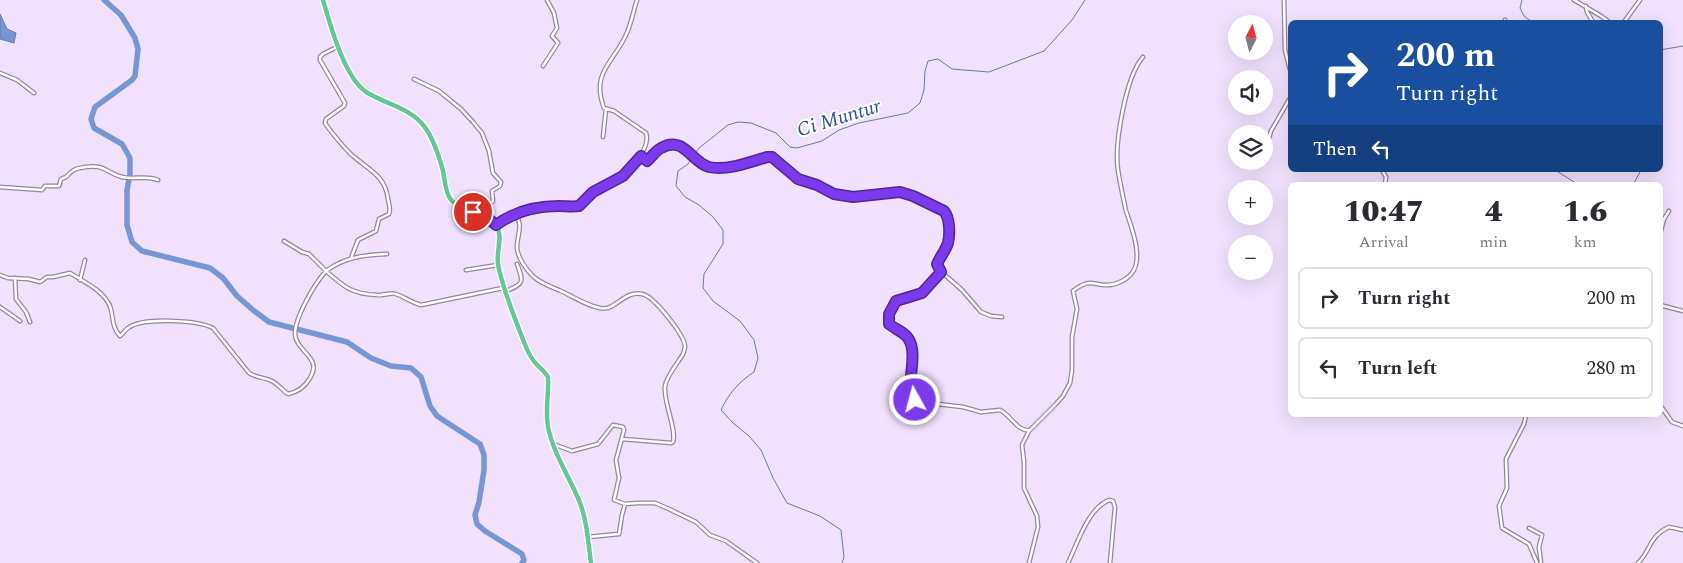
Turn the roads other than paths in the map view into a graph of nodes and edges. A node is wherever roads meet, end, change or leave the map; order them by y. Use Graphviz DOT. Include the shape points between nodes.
graph roads {
  1 [pos="323,0"];
  2 [pos="547,0"];
  3 [pos="636,0"];
  4 [pos="1284,0"];
  5 [pos="1574,0"];
  6 [pos="1640,0"];
  7 [pos="1586,6"];
  8 [pos="1592,20"];
  9 [pos="1606,20"];
  10 [pos="1625,20"];
  11 [pos="339,47"];
  12 [pos="1143,57"];
  13 [pos="1288,62"];
  14 [pos="543,66"];
  15 [pos="0,73"];
  16 [pos="414,79"];
  17 [pos="34,93"];
  18 [pos="1288,102"];
  19 [pos="606,109"];
  20 [pos="1273,129"];
  21 [pos="603,137"];
  22 [pos="641,156"];
  23 [pos="158,180"];
  24 [pos="0,187"];
  25 [pos="1670,211"];
  26 [pos="515,214"];
  27 [pos="481,216"];
  28 [pos="1663,223"];
  29 [pos="496,225"];
  30 [pos="284,241"];
  31 [pos="386,254"];
  32 [pos="351,258"];
  33 [pos="85,260"];
  34 [pos="517,264"];
  35 [pos="498,265"];
  36 [pos="466,270"];
  37 [pos="326,271"];
  38 [pos="941,272"];
  39 [pos="0,275"];
  40 [pos="15,278"];
  41 [pos="80,280"];
  42 [pos="506,289"];
  43 [pos="1663,306"];
  44 [pos="0,307"];
  45 [pos="1683,311"];
  46 [pos="1002,317"];
  47 [pos="20,321"];
  48 [pos="30,322"];
  49 [pos="1663,410"];
  50 [pos="1526,417"];
  51 [pos="1683,426"];
  52 [pos="1030,430"];
  53 [pos="622,438"];
  54 [pos="553,444"];
  55 [pos="625,504"];
  56 [pos="1529,528"];
  57 [pos="1683,530"];
  58 [pos="588,538"];
  59 [pos="591,563"];
  60 [pos="757,563"];
  61 [pos="1029,563"];
  62 [pos="1068,563"];
  63 [pos="1110,563"];
  64 [pos="1539,563"];
  65 [pos="1638,563"];
  1 -- 11 [label="highway"];
  2 -- 14 [label="street" via="558,28 552,36 558,44"];
  3 -- 19 [label="street" via="626,36 602,75 601,97"];
  4 -- 13 [label="street"];
  5 -- 7 [label="street"];
  6 -- 10 [label="street"];
  7 -- 8 [label="street"];
  7 -- 9 [label="street"];
  11 -- 27 [label="highway" via="352,75 364,91 407,111 424,126 436,149 448,196 455,204"];
  11 -- 32 [label="street" via="320,57 345,102 325,120 325,125 353,156 382,180 390,211 379,219 376,231 358,240"];
  12 -- 52 [label="street" via="1127,90 1117,158 1126,211 1135,235 1135,265 1131,275 1121,281 1108,286 1090,283 1074,291 1077,309 1070,383 1063,396"];
  15 -- 17 [label="street" via="17,80"];
  16 -- 27 [label="street" via="436,89 461,109 482,133 493,173 501,183 492,191 493,201"];
  18 -- 20 [label="street"];
  19 -- 21 [label="street"];
  19 -- 22 [label="street" via="616,112 646,133"];
  22 -- 26 [label="street" via="623,176 593,192 579,206 543,207"];
  22 -- 38 [label="street" via="647,161 660,148 675,144 703,164 713,167 731,167 772,157 798,179 834,194 853,197 900,192 916,198 944,211 947,216 948,242 937,264"];
  23 -- 24 [label="street" via="123,177 102,167 88,167 73,170 61,179 59,186 45,186 42,190"];
  25 -- 28 [label="street"];
  26 -- 29 [label="street"];
  26 -- 53 [label="street" via="520,225 518,252 536,279 601,309 631,295 648,296 660,307 684,344 683,354 665,386 673,442"];
  27 -- 29 [label="highway"];
  29 -- 35 [label="highway" via="499,234"];
  30 -- 37 [label="street" via="309,254"];
  31 -- 32 [label="street"];
  32 -- 37 [label="street"];
  33 -- 41 [label="street"];
  34 -- 42 [label="street" via="522,282 517,287"];
  35 -- 36 [label="street"];
  35 -- 42 [label="highway"];
  37 -- 41 [label="street" via="306,301 295,332 300,346 312,359 312,374 304,386 288,394 282,387 249,373 213,328 207,325 171,320 139,324 120,336 114,328 106,300"];
  37 -- 42 [label="street" via="352,290 380,296 394,293 421,305"];
  38 -- 46 [label="street" via="981,312"];
  38 -- 52 [label="street" via="922,293 896,301 889,318 889,324 911,343 912,396 921,402 981,412 1000,410 1020,428"];
  39 -- 40 [label="street"];
  40 -- 41 [label="street" via="40,282 68,272"];
  40 -- 48 [label="street" via="16,299"];
  42 -- 54 [label="highway" via="532,359 548,376 547,420"];
  43 -- 45 [label="street"];
  44 -- 47 [label="street"];
  49 -- 51 [label="street" via="1670,420"];
  50 -- 64 [label="street" via="1506,458 1507,488 1499,506 1502,528 1529,544"];
  52 -- 61 [label="street" via="1022,445 1024,488 1037,516 1038,527"];
  53 -- 54 [label="street" via="624,428 614,424 598,444 572,451"];
  53 -- 55 [label="street" via="616,460 619,478 614,498"];
  54 -- 58 [label="highway" via="581,505"];
  55 -- 58 [label="street" via="619,534"];
  55 -- 60 [label="street" via="655,503 670,509 696,522 710,535 726,541"];
  56 -- 64 [label="street" via="1542,536"];
  57 -- 65 [label="street" via="1669,526 1659,533"];
  58 -- 59 [label="highway"];
  62 -- 63 [label="street" via="1096,509 1110,500 1116,506"];
}
